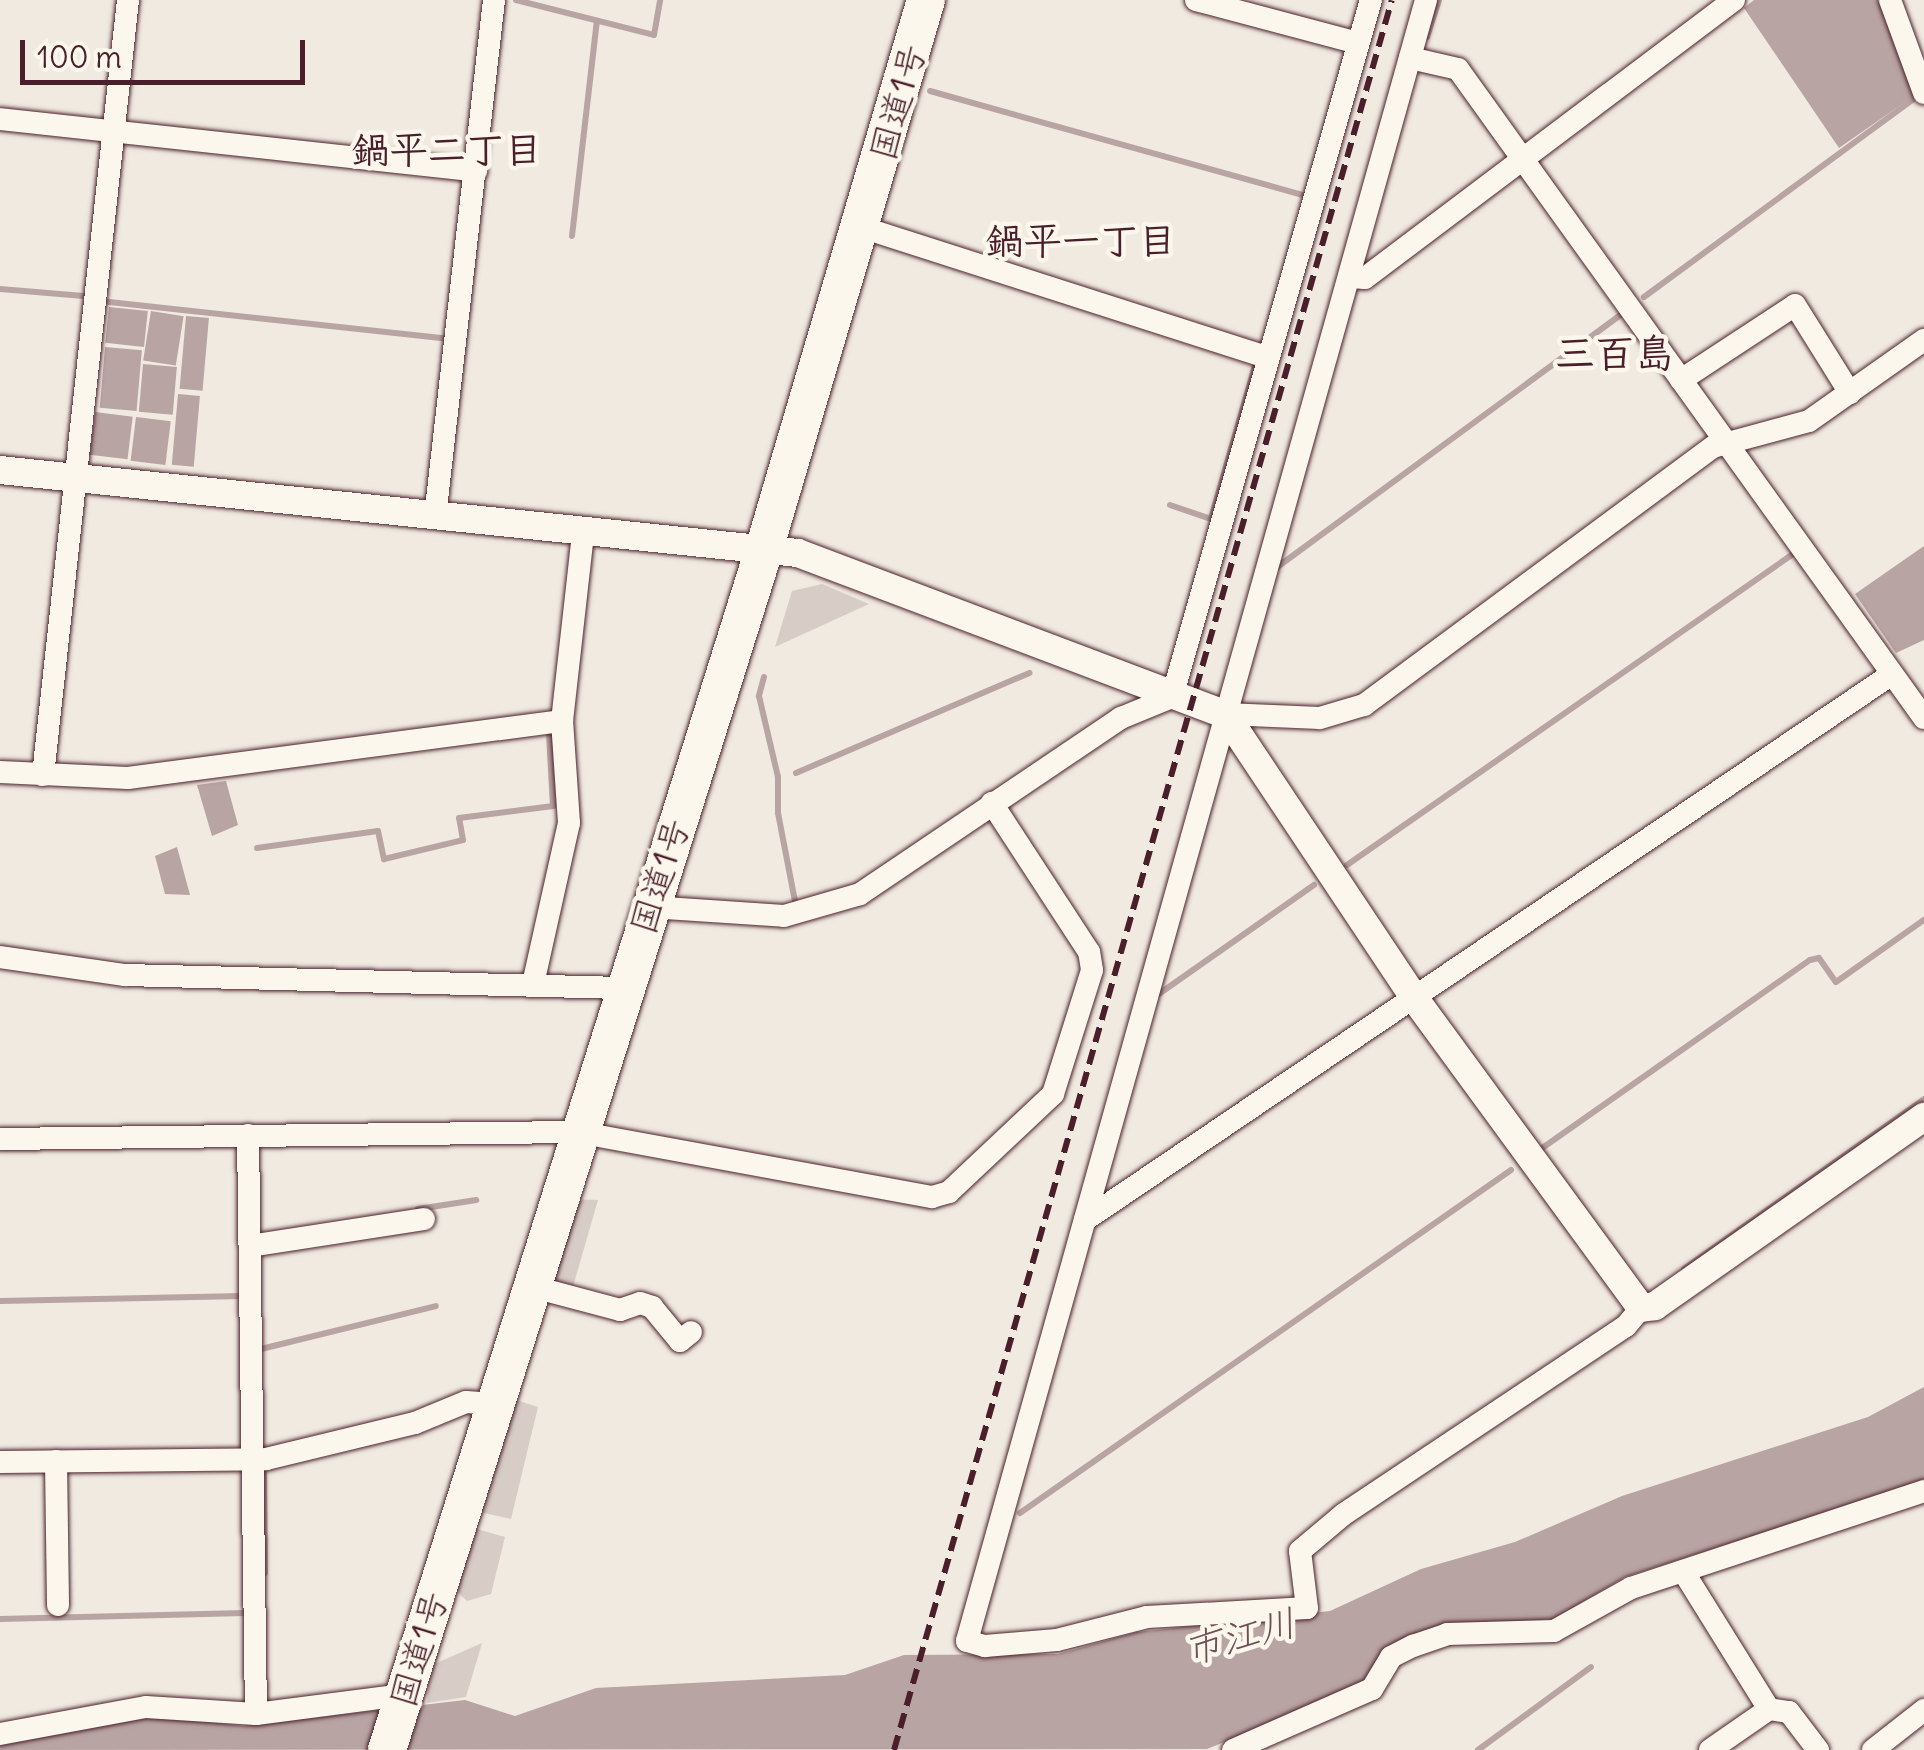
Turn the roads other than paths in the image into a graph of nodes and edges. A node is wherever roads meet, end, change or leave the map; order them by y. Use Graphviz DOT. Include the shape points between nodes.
graph roads {
  1 [pos="128,0"];
  2 [pos="494,0"];
  3 [pos="926,0"];
  4 [pos="1196,0"];
  5 [pos="1370,0"];
  6 [pos="1426,0"];
  7 [pos="1734,0"];
  8 [pos="1890,0"];
  9 [pos="1358,43"];
  10 [pos="1410,58"];
  11 [pos="1924,93"];
  12 [pos="0,118"];
  13 [pos="114,131"];
  14 [pos="1523,160"];
  15 [pos="476,171"];
  16 [pos="860,227"];
  17 [pos="1350,276"];
  18 [pos="1924,340"];
  19 [pos="1267,357"];
  20 [pos="1681,380"];
  21 [pos="1850,393"];
  22 [pos="1726,442"];
  23 [pos="0,470"];
  24 [pos="77,478"];
  25 [pos="436,517"];
  26 [pos="583,534"];
  27 [pos="763,553"];
  28 [pos="1892,674"];
  29 [pos="1172,697"];
  30 [pos="1225,714"];
  31 [pos="1924,718"];
  32 [pos="562,721"];
  33 [pos="0,772"];
  34 [pos="43,775"];
  35 [pos="992,803"];
  36 [pos="650,907"];
  37 [pos="0,957"];
  38 [pos="533,984"];
  39 [pos="621,988"];
  40 [pos="1415,999"];
  41 [pos="1924,1116"];
  42 [pos="577,1132"];
  43 [pos="248,1135"];
  44 [pos="0,1139"];
  45 [pos="424,1219"];
  46 [pos="1084,1220"];
  47 [pos="250,1246"];
  48 [pos="530,1286"];
  49 [pos="1641,1308"];
  50 [pos="691,1332"];
  51 [pos="495,1404"];
  52 [pos="252,1458"];
  53 [pos="56,1461"];
  54 [pos="0,1462"];
  55 [pos="1924,1492"];
  56 [pos="1683,1571"];
  57 [pos="58,1605"];
  58 [pos="402,1695"];
  59 [pos="1769,1709"];
  60 [pos="1924,1710"];
  61 [pos="256,1714"];
  62 [pos="0,1734"];
  63 [pos="1882,1748"];
  64 [pos="387,1750"];
  65 [pos="1233,1750"];
  66 [pos="1710,1750"];
  67 [pos="1818,1750"];
  1 -- 13 [label="street"];
  2 -- 15 [label="street"];
  3 -- 16 [label="highway, 国道1号"];
  4 -- 9 [label="street"];
  5 -- 9 [label="street"];
  6 -- 10 [label="street"];
  7 -- 14 [label="street"];
  8 -- 11 [label="street"];
  9 -- 19 [label="street"];
  10 -- 14 [label="street" via="1458,69"];
  10 -- 17 [label="street"];
  12 -- 13 [label="street"];
  13 -- 15 [label="street"];
  13 -- 24 [label="street"];
  14 -- 17 [label="street" via="1364,278"];
  14 -- 20 [label="street"];
  15 -- 25 [label="street"];
  16 -- 19 [label="street"];
  16 -- 27 [label="highway, 国道1号"];
  17 -- 30 [label="street"];
  18 -- 21 [label="street"];
  19 -- 29 [label="street"];
  20 -- 21 [label="street" via="1795,305"];
  20 -- 22 [label="street"];
  21 -- 22 [label="street" via="1809,421"];
  22 -- 28 [label="street"];
  22 -- 30 [label="street" via="1364,704 1320,718"];
  23 -- 24 [label="street"];
  24 -- 25 [label="street"];
  24 -- 34 [label="street"];
  25 -- 26 [label="street"];
  26 -- 27 [label="street"];
  26 -- 32 [label="street"];
  27 -- 29 [label="street" via="798,553"];
  27 -- 36 [label="highway, 国道1号"];
  28 -- 31 [label="street"];
  28 -- 40 [label="street"];
  29 -- 30 [label="street"];
  29 -- 35 [label="street" via="1121,718"];
  30 -- 40 [label="street"];
  30 -- 46 [label="street"];
  32 -- 34 [label="street" via="128,778"];
  32 -- 38 [label="street" via="569,823"];
  33 -- 34 [label="street"];
  35 -- 36 [label="street" via="910,863 820,910 784,916"];
  35 -- 42 [label="street" via="1089,952 1092,970 1053,1094 949,1192 932,1197"];
  36 -- 39 [label="highway, 国道1号"];
  37 -- 38 [label="street" via="163,976"];
  38 -- 39 [label="street"];
  39 -- 42 [label="highway, 国道1号"];
  40 -- 46 [label="street"];
  40 -- 49 [label="street"];
  41 -- 49 [label="street" via="1655,1306"];
  42 -- 43 [label="street"];
  42 -- 48 [label="highway, 国道1号"];
  43 -- 44 [label="street"];
  43 -- 47 [label="street"];
  45 -- 47 [label="street"];
  46 -- 49 [label="street" via="967,1641 985,1646 1057,1640 1147,1617 1307,1608 1300,1552 1344,1514 1626,1326"];
  47 -- 52 [label="street"];
  48 -- 50 [label="street" via="620,1310 640,1303 652,1307 680,1341"];
  48 -- 51 [label="highway, 国道1号"];
  51 -- 52 [label="street" via="466,1402 416,1423"];
  51 -- 58 [label="highway, 国道1号"];
  52 -- 53 [label="street"];
  52 -- 61 [label="street"];
  53 -- 54 [label="street"];
  53 -- 57 [label="street"];
  55 -- 56 [label="street"];
  56 -- 59 [label="street"];
  56 -- 65 [label="street" via="1631,1588 1554,1631 1446,1634 1412,1646 1391,1657 1372,1689"];
  58 -- 61 [label="street"];
  58 -- 64 [label="highway, 国道1号"];
  59 -- 66 [label="street"];
  59 -- 67 [label="street" via="1789,1712"];
  60 -- 63 [label="street"];
  61 -- 62 [label="street" via="146,1706"];
}
